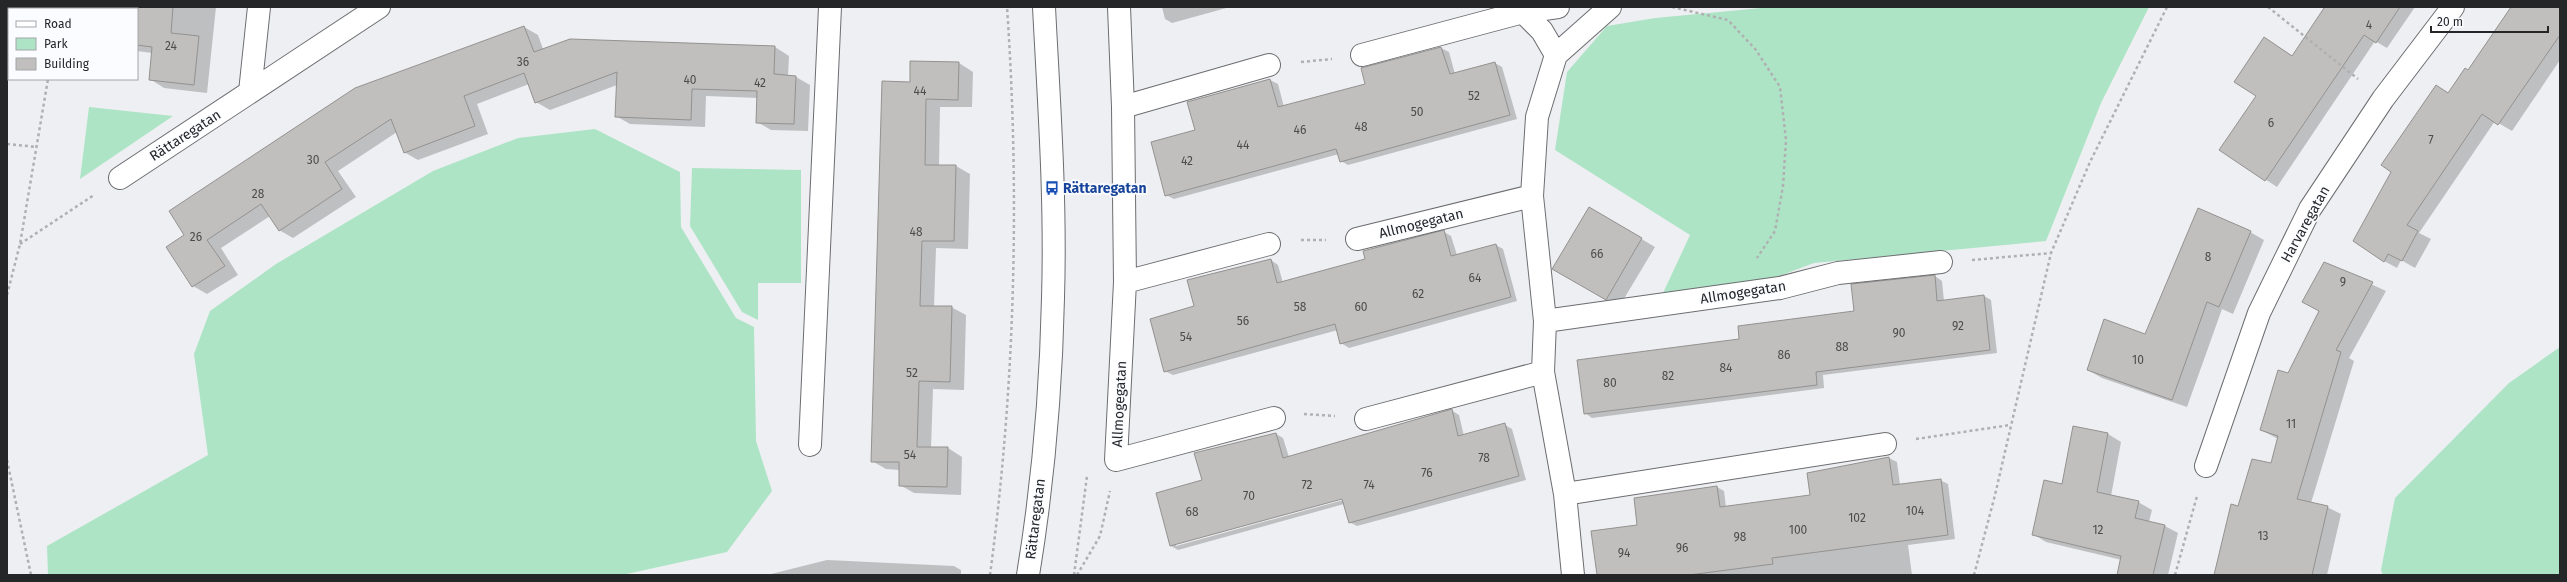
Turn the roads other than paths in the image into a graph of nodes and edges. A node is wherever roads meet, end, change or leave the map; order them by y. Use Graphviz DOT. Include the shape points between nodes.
graph roads {
  1 [pos="259,7"];
  2 [pos="379,7"];
  3 [pos="830,7"];
  4 [pos="1044,7"];
  5 [pos="1119,7"];
  6 [pos="1558,7"];
  7 [pos="1610,7"];
  8 [pos="2453,7"];
  9 [pos="1523,12"];
  10 [pos="1362,55"];
  11 [pos="1556,55"];
  12 [pos="1269,64"];
  13 [pos="250,92"];
  14 [pos="1124,107"];
  15 [pos="120,178"];
  16 [pos="1532,196"];
  17 [pos="1357,238"];
  18 [pos="1269,244"];
  19 [pos="1941,262"];
  20 [pos="1125,282"];
  21 [pos="1545,321"];
  22 [pos="1543,372"];
  23 [pos="1274,418"];
  24 [pos="1366,419"];
  25 [pos="1885,444"];
  26 [pos="810,445"];
  27 [pos="2206,466"];
  28 [pos="1565,494"];
  29 [pos="1028,575"];
  30 [pos="1573,575"];
  1 -- 13 [label="street"];
  2 -- 13 [label="street, Rättaregatan"];
  3 -- 26 [label="street"];
  4 -- 29 [label="street, Rättaregatan" via="1054,297 1048,406"];
  5 -- 14 [label="street, Allmogegatan"];
  6 -- 9 [label="street"];
  7 -- 11 [label="street"];
  8 -- 27 [label="street, Harvaregatan" via="2384,99 2310,209 2259,313"];
  9 -- 10 [label="street"];
  9 -- 11 [label="street" via="1542,31"];
  11 -- 16 [label="street" via="1537,117"];
  12 -- 14 [label="street"];
  13 -- 15 [label="street, Rättaregatan"];
  14 -- 20 [label="street, Allmogegatan"];
  16 -- 17 [label="street, Allmogegatan"];
  16 -- 21 [label="street"];
  18 -- 20 [label="street"];
  19 -- 21 [label="street, Allmogegatan" via="1838,272 1780,288"];
  20 -- 23 [label="street, Allmogegatan" via="1116,460"];
  21 -- 22 [label="street"];
  22 -- 24 [label="street"];
  22 -- 28 [label="street"];
  25 -- 28 [label="street"];
  28 -- 30 [label="street"];
}
